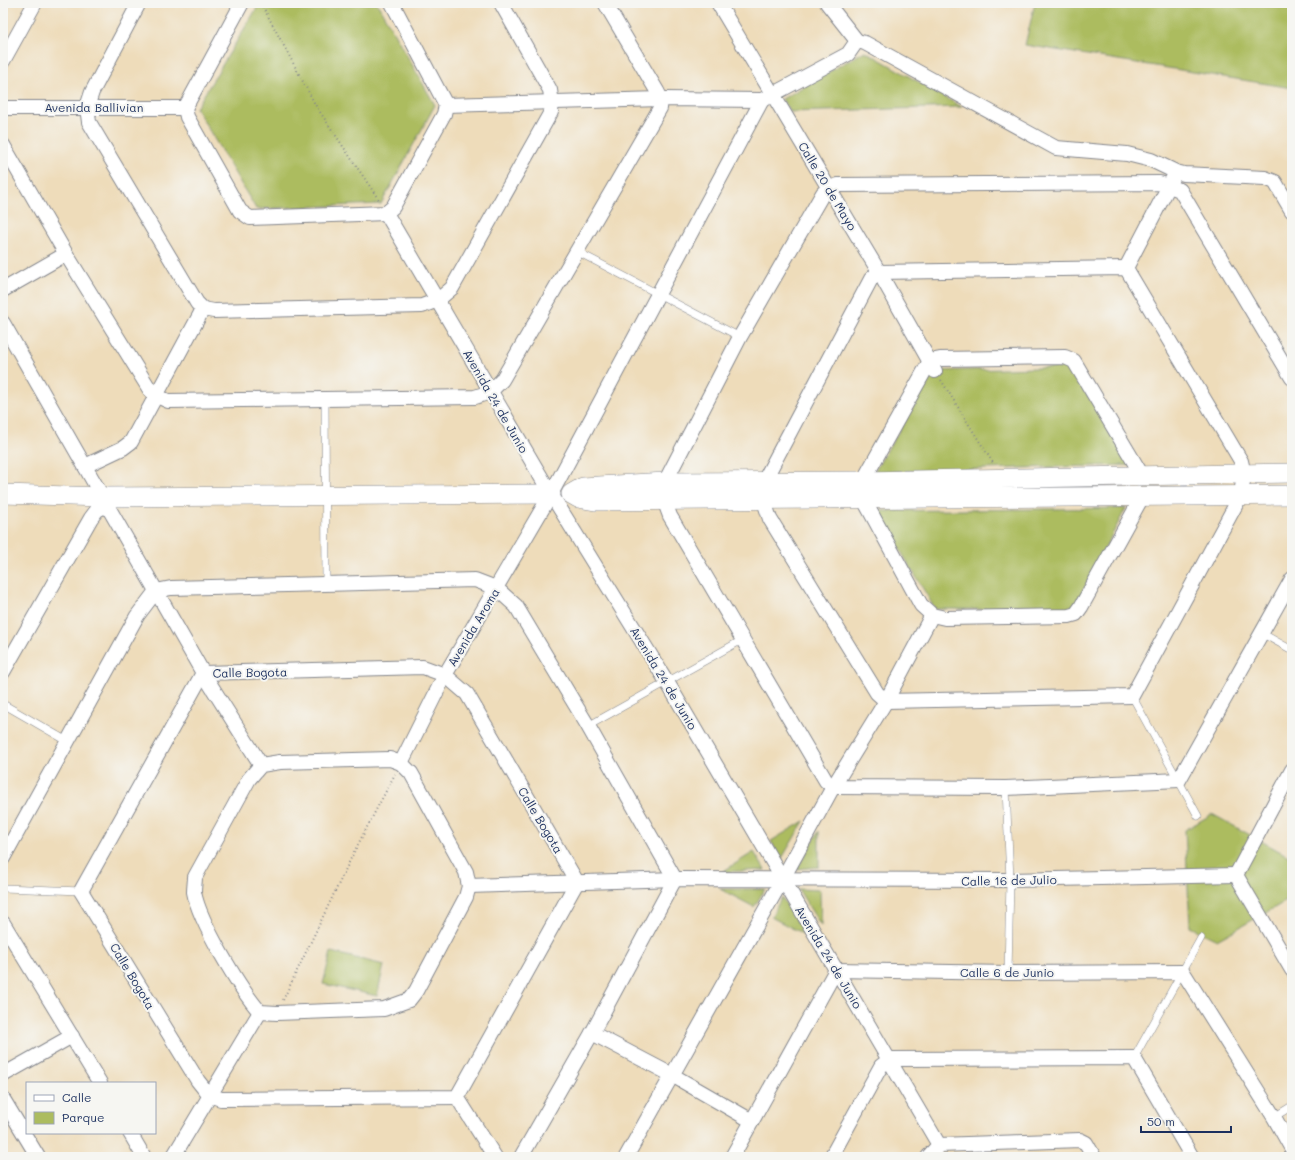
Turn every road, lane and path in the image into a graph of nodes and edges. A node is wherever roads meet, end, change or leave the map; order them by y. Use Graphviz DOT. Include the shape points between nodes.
graph roads {
  1 [pos="35,3"];
  2 [pos="139,3"];
  3 [pos="242,3"];
  4 [pos="261,3"];
  5 [pos="392,3"];
  6 [pos="501,3"];
  7 [pos="605,3"];
  8 [pos="718,3"];
  9 [pos="827,3"];
  10 [pos="857,40"];
  11 [pos="3,61"];
  12 [pos="768,98"];
  13 [pos="661,99"];
  14 [pos="552,103"];
  15 [pos="446,105"];
  16 [pos="87,107"];
  17 [pos="3,108"];
  18 [pos="185,108"];
  19 [pos="3,145"];
  20 [pos="1173,179"];
  21 [pos="829,189"];
  22 [pos="1292,211"];
  23 [pos="386,213"];
  24 [pos="578,252"];
  25 [pos="66,254"];
  26 [pos="1126,268"];
  27 [pos="879,272"];
  28 [pos="3,290"];
  29 [pos="659,295"];
  30 [pos="438,300"];
  31 [pos="203,309"];
  32 [pos="3,323"];
  33 [pos="740,337"];
  34 [pos="933,366"];
  35 [pos="1292,378"];
  36 [pos="490,392"];
  37 [pos="157,396"];
  38 [pos="325,400"];
  39 [pos="85,466"];
  40 [pos="1292,473"];
  41 [pos="1244,474"];
  42 [pos="1143,477"];
  43 [pos="1003,479"];
  44 [pos="764,481"];
  45 [pos="863,481"];
  46 [pos="665,482"];
  47 [pos="3,494"];
  48 [pos="551,494"];
  49 [pos="571,494"];
  50 [pos="325,495"];
  51 [pos="1241,495"];
  52 [pos="1292,495"];
  53 [pos="1142,497"];
  54 [pos="664,500"];
  55 [pos="864,500"];
  56 [pos="105,501"];
  57 [pos="764,501"];
  58 [pos="1292,579"];
  59 [pos="326,583"];
  60 [pos="496,588"];
  61 [pos="156,591"];
  62 [pos="932,615"];
  63 [pos="1263,634"];
  64 [pos="742,640"];
  65 [pos="1292,650"];
  66 [pos="3,672"];
  67 [pos="203,673"];
  68 [pos="445,675"];
  69 [pos="667,682"];
  70 [pos="1132,696"];
  71 [pos="886,701"];
  72 [pos="3,704"];
  73 [pos="588,726"];
  74 [pos="67,741"];
  75 [pos="401,763"];
  76 [pos="261,765"];
  77 [pos="1292,770"];
  78 [pos="1179,780"];
  79 [pos="833,787"];
  80 [pos="1006,788"];
  81 [pos="1198,816"];
  82 [pos="3,858"];
  83 [pos="1236,875"];
  84 [pos="675,879"];
  85 [pos="782,880"];
  86 [pos="1010,880"];
  87 [pos="577,882"];
  88 [pos="469,886"];
  89 [pos="3,888"];
  90 [pos="81,891"];
  91 [pos="3,923"];
  92 [pos="1201,938"];
  93 [pos="836,970"];
  94 [pos="1292,970"];
  95 [pos="1183,972"];
  96 [pos="1008,973"];
  97 [pos="260,1012"];
  98 [pos="277,1013"];
  99 [pos="592,1033"];
  100 [pos="72,1036"];
  101 [pos="1134,1058"];
  102 [pos="890,1059"];
  103 [pos="3,1075"];
  104 [pos="672,1075"];
  105 [pos="99,1082"];
  106 [pos="209,1095"];
  107 [pos="457,1097"];
  108 [pos="3,1099"];
  109 [pos="1292,1106"];
  110 [pos="1274,1117"];
  111 [pos="752,1121"];
  112 [pos="131,1134"];
  113 [pos="939,1145"];
  114 [pos="1292,1149"];
  115 [pos="38,1157"];
  116 [pos="144,1157"];
  117 [pos="173,1157"];
  118 [pos="495,1157"];
  119 [pos="521,1157"];
  120 [pos="626,1157"];
  121 [pos="732,1157"];
  122 [pos="831,1157"];
  123 [pos="928,1157"];
  124 [pos="1094,1157"];
  125 [pos="1192,1157"];
  1 -- 11 [label="street"];
  2 -- 16 [label="street" via="92,92"];
  3 -- 18 [label="street"];
  4 -- 23 [label="path" via="316,106"];
  5 -- 15 [label="street"];
  6 -- 14 [label="street" via="550,90"];
  7 -- 13 [label="street"];
  8 -- 12 [label="street, Calle 20 de Mayo"];
  9 -- 10 [label="street"];
  10 -- 12 [label="street" via="848,54"];
  10 -- 20 [label="street" via="1056,148 1127,154 1151,160"];
  12 -- 13 [label="street"];
  12 -- 21 [label="street, Calle 20 de Mayo"];
  12 -- 29 [label="street, Avenida Aroma"];
  13 -- 14 [label="street"];
  13 -- 24 [label="street" via="660,108"];
  14 -- 15 [label="street"];
  14 -- 30 [label="street" via="551,112 452,288"];
  15 -- 23 [label="street" via="444,114 393,207"];
  16 -- 17 [label="street, Avenida Ballivian"];
  16 -- 18 [label="street, Avenida Ballivian"];
  16 -- 31 [label="street" via="89,122"];
  18 -- 23 [label="street" via="186,117 240,211 250,218"];
  19 -- 25 [label="street"];
  20 -- 21 [label="street" via="1160,183 838,185"];
  20 -- 22 [label="street" via="1265,178 1275,182"];
  20 -- 26 [label="street"];
  20 -- 35 [label="street"];
  21 -- 27 [label="street, Calle 20 de Mayo"];
  21 -- 33 [label="street" via="823,193"];
  23 -- 30 [label="street, Avenida 24 de Junio"];
  24 -- 29 [label="lane"];
  24 -- 36 [label="street" via="502,380"];
  25 -- 28 [label="street"];
  25 -- 37 [label="street" via="150,390"];
  26 -- 27 [label="street"];
  26 -- 41 [label="street" via="1241,461"];
  27 -- 34 [label="street, Calle 20 de Mayo"];
  27 -- 44 [label="street" via="871,278"];
  29 -- 33 [label="lane"];
  29 -- 48 [label="street, Avenida Aroma"];
  30 -- 31 [label="street" via="422,306 214,311"];
  30 -- 36 [label="street, Avenida 24 de Junio"];
  31 -- 37 [label="street"];
  32 -- 39 [label="street"];
  33 -- 46 [label="street"];
  34 -- 42 [label="street" via="940,359 1065,358 1074,361"];
  34 -- 43 [label="path"];
  34 -- 45 [label="street"];
  36 -- 38 [label="street" via="475,397"];
  36 -- 48 [label="street, Avenida 24 de Junio"];
  37 -- 38 [label="street" via="168,401"];
  37 -- 39 [label="street" via="131,442"];
  38 -- 50 [label="lane"];
  39 -- 56 [label="street"];
  40 -- 41 [label="street"];
  41 -- 42 [label="street"];
  41 -- 51 [label="street"];
  42 -- 43 [label="street"];
  43 -- 45 [label="street"];
  44 -- 45 [label="street"];
  44 -- 46 [label="street"];
  44 -- 57 [label="street"];
  46 -- 49 [label="street" via="583,488"];
  46 -- 54 [label="street"];
  47 -- 56 [label="street"];
  48 -- 49 [label="street"];
  48 -- 50 [label="street"];
  48 -- 60 [label="street, Avenida Aroma"];
  48 -- 69 [label="street, Avenida 24 de Junio"];
  49 -- 54 [label="street" via="595,501"];
  50 -- 56 [label="street"];
  50 -- 59 [label="lane"];
  51 -- 52 [label="street"];
  51 -- 53 [label="street"];
  51 -- 70 [label="street"];
  53 -- 55 [label="street"];
  53 -- 62 [label="street" via="1076,614 945,618"];
  54 -- 57 [label="street"];
  54 -- 64 [label="street" via="670,516"];
  55 -- 57 [label="street"];
  55 -- 62 [label="street" via="921,605"];
  56 -- 61 [label="street"];
  56 -- 66 [label="street" via="91,518"];
  57 -- 71 [label="street" via="770,519 877,693"];
  58 -- 63 [label="street"];
  59 -- 60 [label="street" via="475,580"];
  59 -- 61 [label="street" via="171,588"];
  60 -- 68 [label="street, Avenida Aroma"];
  60 -- 73 [label="street" via="516,606"];
  61 -- 67 [label="street"];
  61 -- 74 [label="street" via="137,616"];
  62 -- 71 [label="street"];
  63 -- 65 [label="lane"];
  63 -- 78 [label="street"];
  64 -- 69 [label="lane"];
  64 -- 79 [label="street" via="826,781"];
  67 -- 68 [label="street, Calle Bogota" via="423,667"];
  67 -- 76 [label="street"];
  67 -- 90 [label="street, Calle Bogota"];
  68 -- 75 [label="street, Avenida Aroma"];
  68 -- 87 [label="street, Calle Bogota" via="466,694"];
  69 -- 73 [label="lane"];
  69 -- 85 [label="street, Avenida 24 de Junio"];
  70 -- 71 [label="street"];
  70 -- 78 [label="lane"];
  71 -- 79 [label="street"];
  72 -- 74 [label="lane"];
  73 -- 84 [label="street"];
  74 -- 82 [label="street"];
  75 -- 76 [label="street" via="390,759 280,762"];
  75 -- 88 [label="street" via="411,773 466,872"];
  75 -- 98 [label="path" via="354,852"];
  76 -- 97 [label="street" via="249,779 195,876 194,892 208,928 250,1000"];
  77 -- 83 [label="street"];
  78 -- 80 [label="street"];
  78 -- 81 [label="lane"];
  79 -- 80 [label="street"];
  79 -- 85 [label="street"];
  80 -- 86 [label="lane"];
  83 -- 86 [label="street, Calle 16 de Julio"];
  83 -- 94 [label="street"];
  84 -- 85 [label="street, Calle 16 de Julio"];
  84 -- 87 [label="street, Calle 16 de Julio"];
  84 -- 99 [label="street"];
  85 -- 86 [label="street, Calle 16 de Julio"];
  85 -- 93 [label="street, Avenida 24 de Junio"];
  85 -- 104 [label="street"];
  86 -- 96 [label="lane"];
  87 -- 88 [label="street, Calle 16 de Julio"];
  87 -- 107 [label="street"];
  88 -- 98 [label="street" via="466,897 409,1000 384,1009"];
  89 -- 90 [label="lane"];
  90 -- 106 [label="street, Calle Bogota"];
  91 -- 100 [label="street"];
  92 -- 95 [label="lane"];
  93 -- 96 [label="street, Calle 6 de Junio"];
  93 -- 102 [label="street, Avenida 24 de Junio"];
  93 -- 111 [label="street"];
  95 -- 96 [label="street, Calle 6 de Junio"];
  95 -- 101 [label="lane"];
  95 -- 110 [label="street"];
  97 -- 98 [label="street"];
  97 -- 106 [label="street"];
  99 -- 104 [label="street"];
  99 -- 119 [label="street"];
  100 -- 103 [label="street"];
  100 -- 105 [label="street"];
  101 -- 102 [label="street"];
  101 -- 125 [label="street"];
  102 -- 113 [label="street, Avenida 24 de Junio"];
  102 -- 122 [label="street" via="881,1066"];
  104 -- 111 [label="street"];
  104 -- 120 [label="street"];
  106 -- 107 [label="street" via="221,1100"];
  106 -- 117 [label="street"];
  107 -- 118 [label="street"];
  108 -- 115 [label="street"];
  109 -- 110 [label="lane"];
  110 -- 114 [label="street"];
  111 -- 121 [label="street"];
  112 -- 116 [label="street"];
  113 -- 123 [label="street"];
  113 -- 124 [label="street" via="1080,1140 1086,1143"];
}
